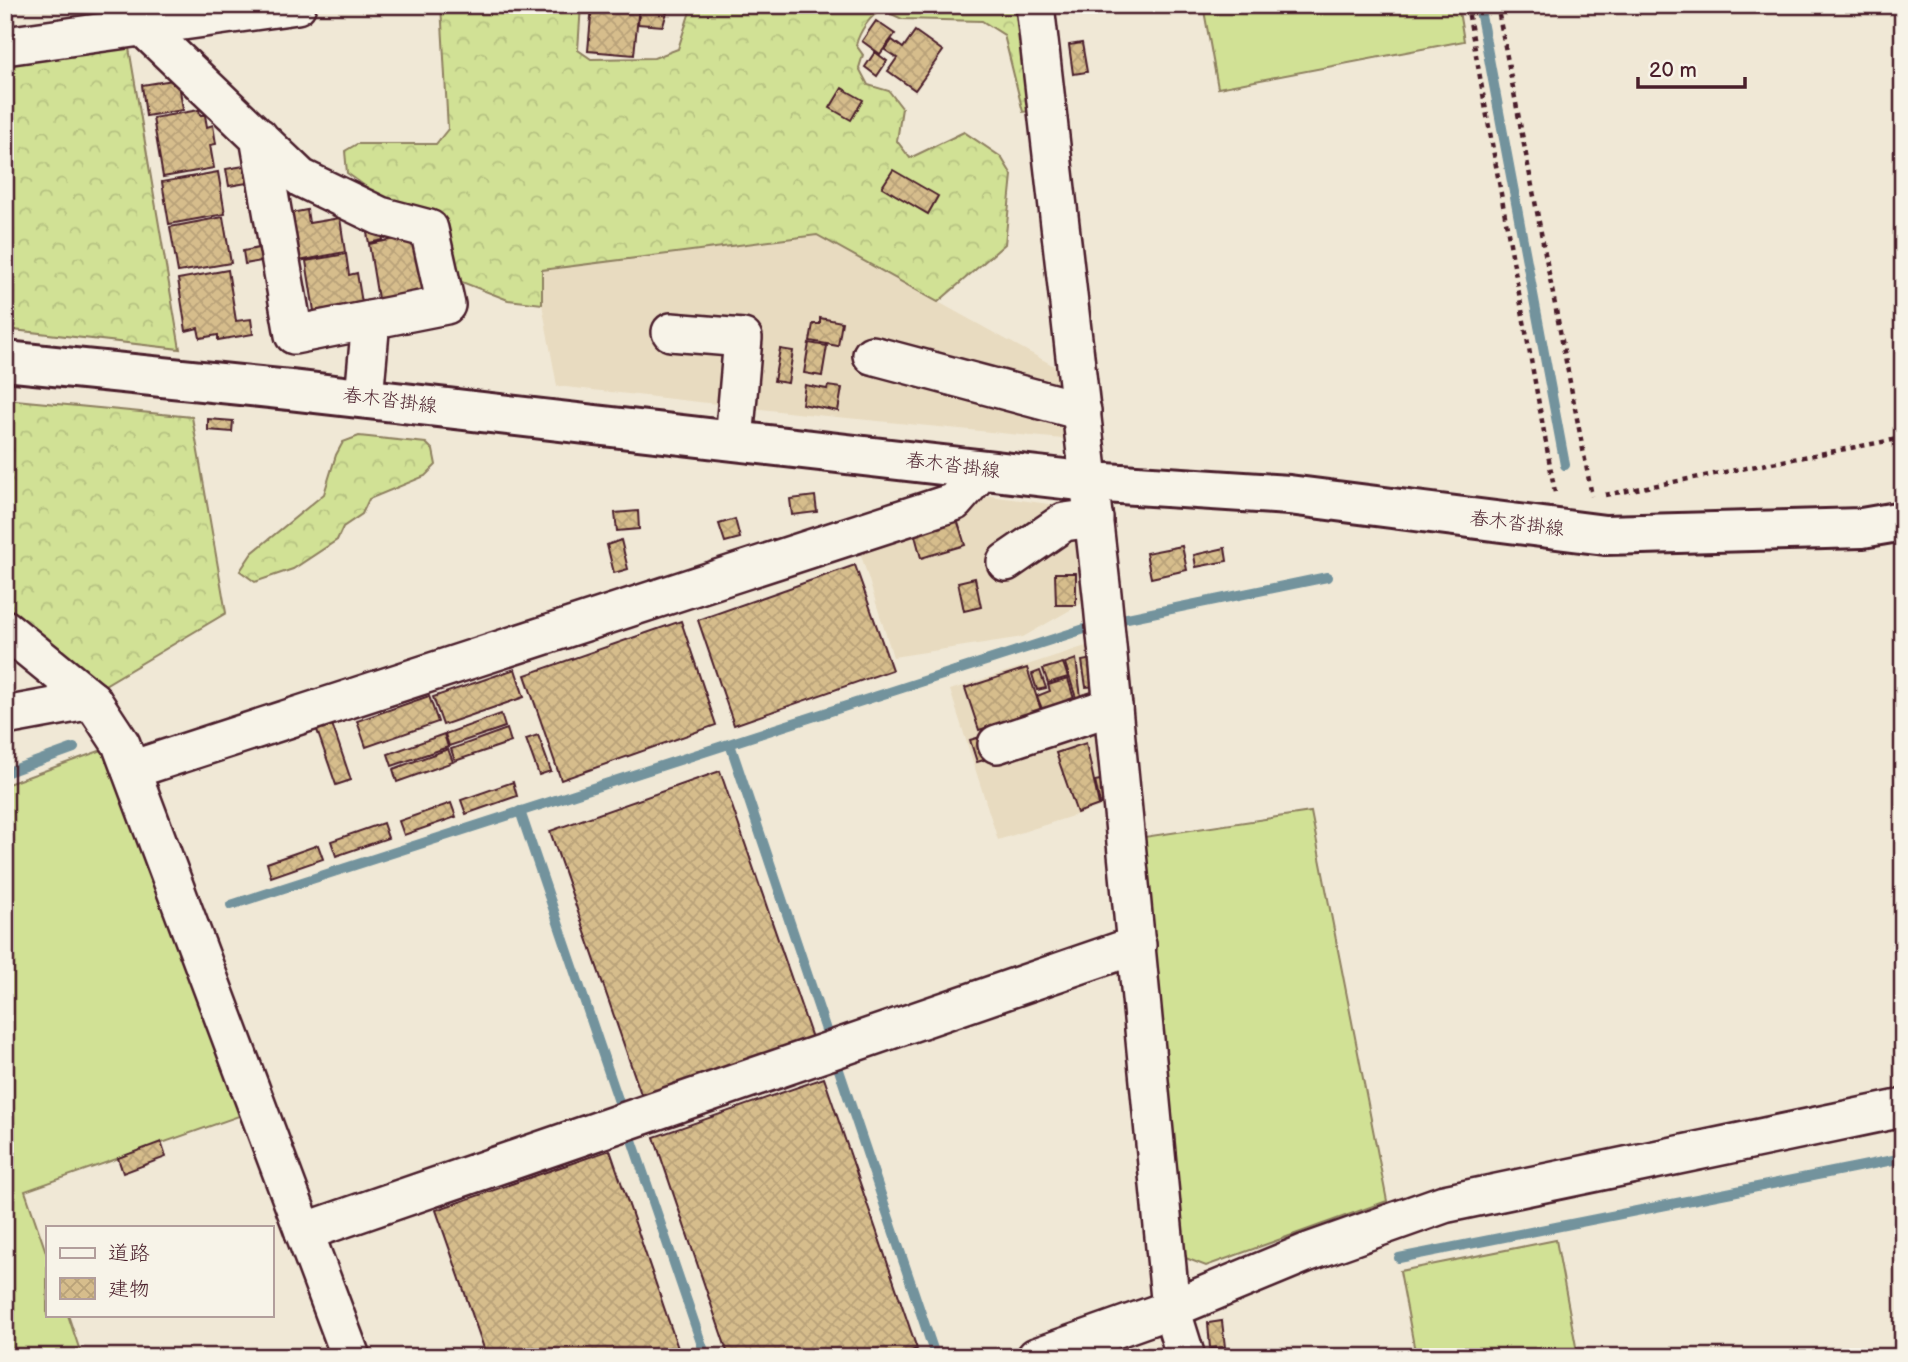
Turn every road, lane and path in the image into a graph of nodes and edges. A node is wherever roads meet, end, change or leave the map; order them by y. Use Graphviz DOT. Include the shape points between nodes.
graph roads {
  1 [pos="297,5"];
  2 [pos="1035,5"];
  3 [pos="1466,5"];
  4 [pos="1497,5"];
  5 [pos="143,27"];
  6 [pos="5,46"];
  7 [pos="259,137"];
  8 [pos="371,320"];
  9 [pos="671,332"];
  10 [pos="872,355"];
  11 [pos="5,361"];
  12 [pos="364,398"];
  13 [pos="1082,411"];
  14 [pos="1903,438"];
  15 [pos="734,441"];
  16 [pos="982,470"];
  17 [pos="1092,500"];
  18 [pos="1903,521"];
  19 [pos="1563,530"];
  20 [pos="1006,562"];
  21 [pos="5,629"];
  22 [pos="92,700"];
  23 [pos="1113,706"];
  24 [pos="5,716"];
  25 [pos="997,744"];
  26 [pos="126,757"];
  27 [pos="1137,946"];
  28 [pos="1903,1108"];
  29 [pos="304,1232"];
  30 [pos="1171,1309"];
  31 [pos="351,1357"];
  32 [pos="1036,1357"];
  33 [pos="1186,1357"];
  1 -- 5 [label="street"];
  2 -- 13 [label="street"];
  3 -- 19 [label="path"];
  4 -- 14 [label="path" via="1592,498"];
  5 -- 6 [label="street"];
  5 -- 7 [label="street"];
  7 -- 8 [label="street" via="294,335"];
  7 -- 8 [label="street" via="301,178 380,216 429,229 446,305"];
  8 -- 12 [label="street"];
  9 -- 15 [label="street" via="743,338"];
  10 -- 13 [label="street"];
  11 -- 12 [label="main road, 春木沓掛線"];
  12 -- 15 [label="main road, 春木沓掛線"];
  13 -- 17 [label="street"];
  15 -- 16 [label="main road, 春木沓掛線"];
  16 -- 17 [label="main road, 春木沓掛線"];
  16 -- 26 [label="street" via="954,502"];
  17 -- 19 [label="main road, 春木沓掛線" via="1289,495"];
  17 -- 20 [label="street"];
  17 -- 23 [label="street"];
  18 -- 19 [label="main road, 春木沓掛線" via="1863,528 1795,530 1605,535"];
  21 -- 22 [label="street"];
  22 -- 24 [label="street"];
  22 -- 26 [label="street"];
  23 -- 25 [label="street"];
  23 -- 27 [label="street"];
  26 -- 29 [label="street"];
  27 -- 29 [label="street"];
  27 -- 30 [label="street"];
  28 -- 30 [label="street" via="1444,1204 1306,1253"];
  29 -- 31 [label="street"];
  30 -- 32 [label="street"];
  30 -- 33 [label="street"];
}
